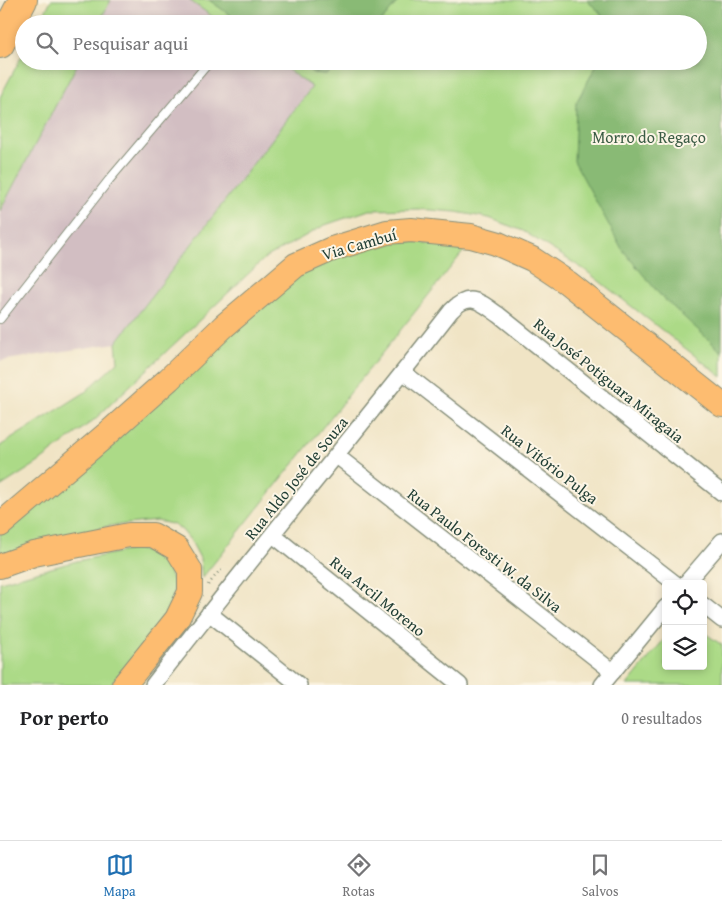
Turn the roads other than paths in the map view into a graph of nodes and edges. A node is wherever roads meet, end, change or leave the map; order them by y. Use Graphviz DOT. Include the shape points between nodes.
graph roads {
  1 [pos="23,0"];
  2 [pos="15,15"];
  3 [pos="15,15"];
  4 [pos="0,44"];
  5 [pos="203,70"];
  6 [pos="471,299"];
  7 [pos="0,318"];
  8 [pos="403,372"];
  9 [pos="722,405"];
  10 [pos="336,456"];
  11 [pos="54,479"];
  12 [pos="722,493"];
  13 [pos="0,511"];
  14 [pos="0,525"];
  15 [pos="273,535"];
  16 [pos="722,541"];
  17 [pos="0,566"];
  18 [pos="671,580"];
  19 [pos="688,580"];
  20 [pos="707,608"];
  21 [pos="209,612"];
  22 [pos="662,612"];
  23 [pos="722,620"];
  24 [pos="613,672"];
  25 [pos="124,685"];
  26 [pos="153,685"];
  27 [pos="299,685"];
  28 [pos="460,685"];
  29 [pos="602,685"];
  1 -- 3 [label="highway"];
  2 -- 4 [label="highway"];
  5 -- 7 [label="lane" via="109,180"];
  6 -- 8 [label="street, Rua Aldo José de Souza" via="451,311"];
  6 -- 12 [label="street, Rua José Potiguara Miragaia" via="499,315"];
  8 -- 10 [label="street, Rua Aldo José de Souza"];
  8 -- 18 [label="street, Rua Vitório Pulga"];
  9 -- 11 [label="main road, Via Cambuí" via="568,282 532,259 471,236 411,230 387,232 332,249 296,265"];
  10 -- 15 [label="street, Rua Aldo José de Souza"];
  10 -- 24 [label="street, Rua Paulo Foresti W. da Silva"];
  11 -- 13 [label="main road, Via Cambuí"];
  11 -- 14 [label="main road, Via Cambuí"];
  15 -- 21 [label="street, Rua Aldo José de Souza"];
  15 -- 28 [label="street, Rua Arcil Moreno"];
  16 -- 19 [label="street"];
  17 -- 25 [label="main road" via="34,554 129,535 153,535 177,549 190,570 190,592 177,619"];
  20 -- 23 [label="street"];
  21 -- 26 [label="street, Rua Aldo José de Souza"];
  21 -- 27 [label="street"];
  22 -- 24 [label="street"];
  24 -- 29 [label="street"];
}
